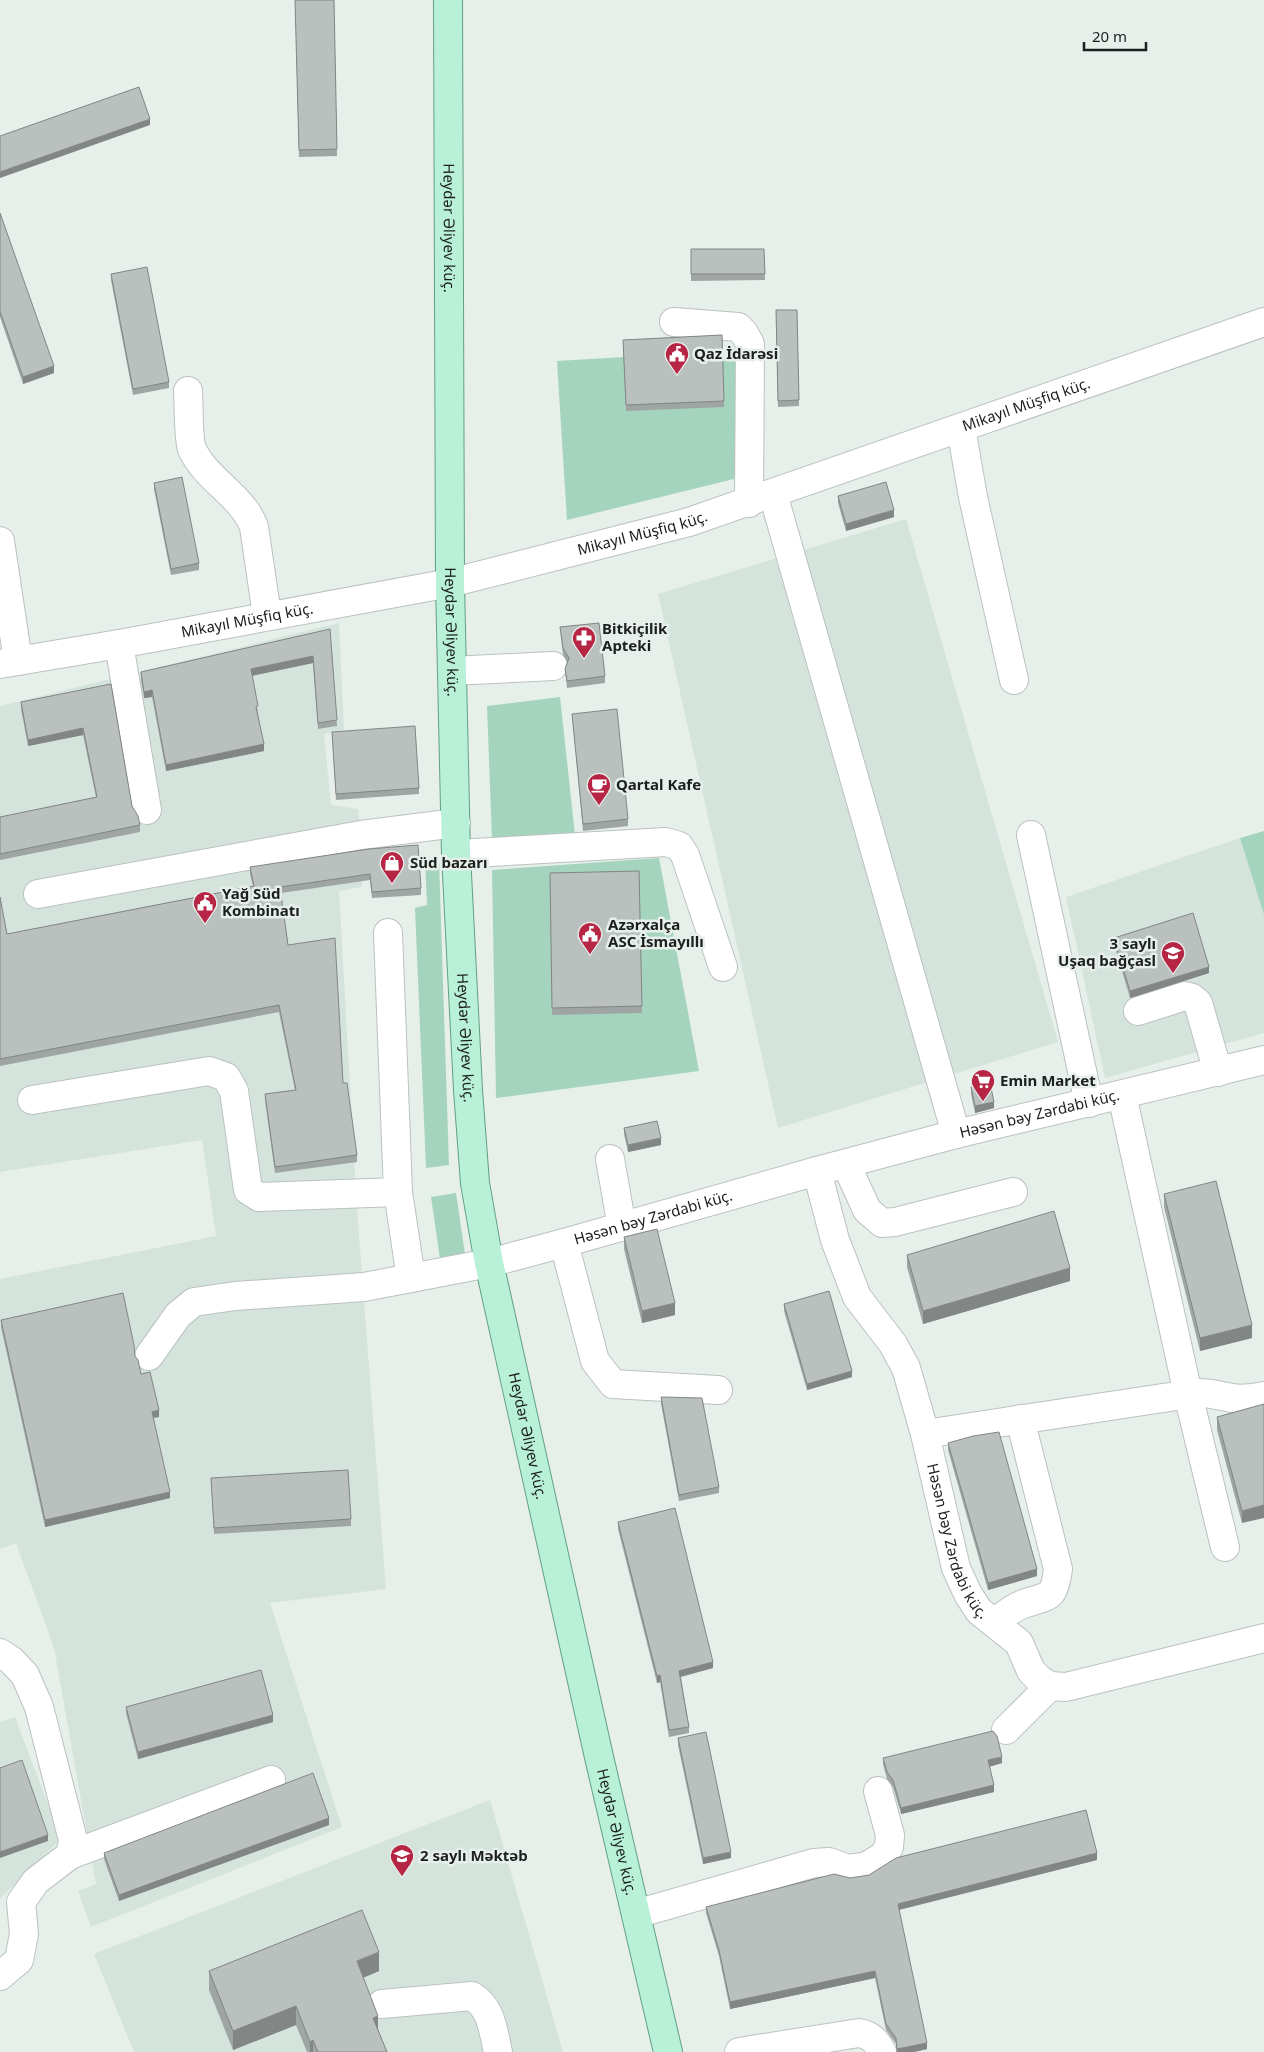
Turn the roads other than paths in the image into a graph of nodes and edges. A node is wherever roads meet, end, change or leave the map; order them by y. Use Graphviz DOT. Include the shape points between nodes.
graph roads {
  1 [pos="448,0"];
  2 [pos="674,322"];
  3 [pos="1264,322"];
  4 [pos="188,391"];
  5 [pos="961,428"];
  6 [pos="761,498"];
  7 [pos="0,541"];
  8 [pos="450,583"];
  9 [pos="267,615"];
  10 [pos="119,644"];
  11 [pos="8,650"];
  12 [pos="553,666"];
  13 [pos="452,671"];
  14 [pos="1014,680"];
  15 [pos="147,810"];
  16 [pos="456,823"];
  17 [pos="1031,834"];
  18 [pos="456,854"];
  19 [pos="38,894"];
  20 [pos="388,933"];
  21 [pos="723,967"];
  22 [pos="1138,1011"];
  23 [pos="1264,1060"];
  24 [pos="1218,1072"];
  25 [pos="1122,1095"];
  26 [pos="32,1100"];
  27 [pos="1089,1103"];
  28 [pos="956,1134"];
  29 [pos="610,1159"];
  30 [pos="846,1164"];
  31 [pos="817,1171"];
  32 [pos="398,1192"];
  33 [pos="1013,1192"];
  34 [pos="622,1227"];
  35 [pos="564,1244"];
  36 [pos="489,1263"];
  37 [pos="412,1278"];
  38 [pos="149,1356"];
  39 [pos="718,1390"];
  40 [pos="1188,1394"];
  41 [pos="1264,1396"];
  42 [pos="1020,1420"];
  43 [pos="925,1434"];
  44 [pos="1225,1547"];
  45 [pos="994,1623"];
  46 [pos="1264,1638"];
  47 [pos="0,1653"];
  48 [pos="1050,1686"];
  49 [pos="1006,1730"];
  50 [pos="271,1780"];
  51 [pos="878,1791"];
  52 [pos="70,1854"];
  53 [pos="636,1914"];
  54 [pos="0,1976"];
  55 [pos="382,2004"];
  56 [pos="498,2052"];
  57 [pos="668,2052"];
  58 [pos="739,2052"];
  59 [pos="882,2052"];
  1 -- 8 [label="main road, Heydər Əliyev küç."];
  2 -- 6 [label="street" via="738,327 750,344"];
  3 -- 5 [label="street, Mikayıl Müşfiq küç."];
  4 -- 9 [label="street" via="191,448 205,468 250,516 254,527"];
  5 -- 6 [label="street, Mikayıl Müşfiq küç."];
  5 -- 14 [label="street" via="973,498"];
  6 -- 8 [label="street, Mikayıl Müşfiq küç." via="689,522"];
  6 -- 28 [label="street"];
  7 -- 11 [label="street"];
  8 -- 9 [label="street, Mikayıl Müşfiq küç."];
  8 -- 13 [label="main road, Heydər Əliyev küç."];
  9 -- 10 [label="street, Mikayıl Müşfiq küç."];
  10 -- 11 [label="street, Mikayıl Müşfiq küç."];
  10 -- 15 [label="street"];
  12 -- 13 [label="street"];
  13 -- 16 [label="main road, Heydər Əliyev küç."];
  16 -- 18 [label="main road, Heydər Əliyev küç."];
  16 -- 19 [label="street" via="361,835"];
  17 -- 27 [label="street"];
  18 -- 21 [label="street" via="666,842 679,846 685,855"];
  18 -- 36 [label="main road, Heydər Əliyev küç." via="473,1164"];
  20 -- 32 [label="street"];
  22 -- 24 [label="street" via="1185,996 1192,998 1198,1003"];
  23 -- 24 [label="street, Həsən bəy Zərdabi küç."];
  24 -- 25 [label="street, Həsən bəy Zərdabi küç."];
  25 -- 27 [label="street, Həsən bəy Zərdabi küç."];
  25 -- 40 [label="street"];
  26 -- 32 [label="street" via="209,1071 226,1077 234,1091 248,1190 259,1197"];
  27 -- 28 [label="street, Həsən bəy Zərdabi küç."];
  28 -- 30 [label="street, Həsən bəy Zərdabi küç."];
  29 -- 34 [label="street"];
  30 -- 31 [label="street, Həsən bəy Zərdabi küç."];
  30 -- 33 [label="street" via="867,1210 882,1223"];
  31 -- 34 [label="street, Həsən bəy Zərdabi küç."];
  31 -- 43 [label="street, Həsən bəy Zərdabi küç." via="835,1240 857,1297 893,1344 906,1368"];
  32 -- 37 [label="street"];
  34 -- 35 [label="street, Həsən bəy Zərdabi küç."];
  35 -- 36 [label="street, Həsən bəy Zərdabi küç."];
  35 -- 39 [label="street" via="594,1361 613,1384"];
  36 -- 37 [label="street, Həsən bəy Zərdabi küç."];
  36 -- 53 [label="main road, Heydər Əliyev küç."];
  37 -- 38 [label="street, Həsən bəy Zərdabi küç." via="364,1287 194,1302 178,1315"];
  40 -- 41 [label="street" via="1209,1392 1241,1398"];
  40 -- 42 [label="street"];
  40 -- 44 [label="street"];
  42 -- 43 [label="street"];
  42 -- 45 [label="street" via="1058,1569 1056,1587 1047,1598 1012,1609"];
  43 -- 45 [label="street, Həsən bəy Zərdabi küç." via="956,1568 979,1611"];
  45 -- 48 [label="street, Həsən bəy Zərdabi küç." via="1019,1643 1031,1671"];
  46 -- 48 [label="street" via="1066,1688"];
  47 -- 52 [label="street" via="25,1675 39,1707 73,1840"];
  48 -- 49 [label="street"];
  50 -- 52 [label="street"];
  51 -- 53 [label="street" via="890,1835 889,1847 883,1856 868,1866 848,1869 829,1862 814,1863"];
  52 -- 54 [label="street" via="36,1881 21,1902 24,1934 19,1960"];
  53 -- 57 [label="main road, Heydər Əliyev küç."];
  55 -- 56 [label="street" via="472,1996 481,2002 490,2016"];
  58 -- 59 [label="street" via="859,2033 877,2042"];
}
